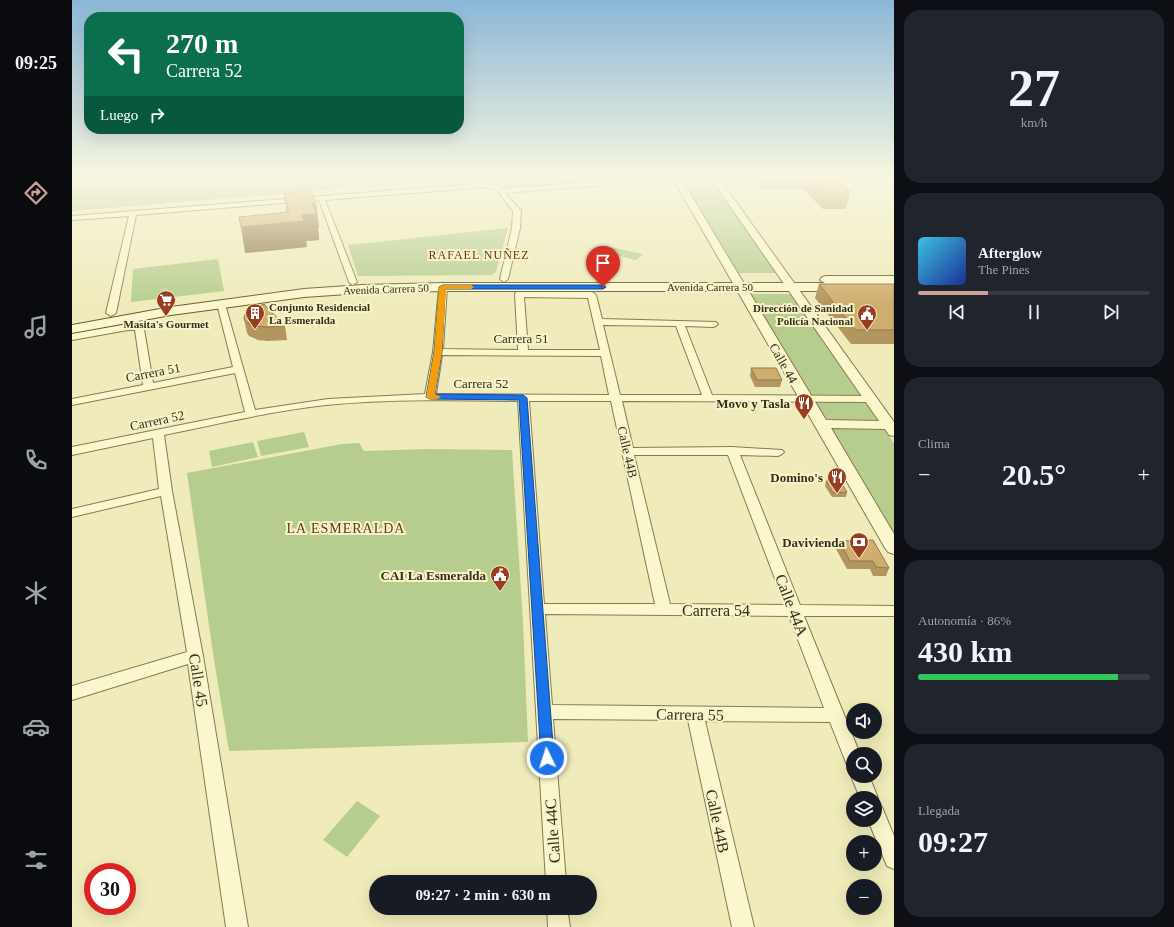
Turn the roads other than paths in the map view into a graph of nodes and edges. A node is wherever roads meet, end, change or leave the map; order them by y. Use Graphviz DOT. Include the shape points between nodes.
graph roads {
  1 [pos="131,220"];
  2 [pos="329,220"];
  3 [pos="516,220"];
  4 [pos="701,220"];
  5 [pos="745,220"];
  6 [pos="504,279"];
  7 [pos="894,280"];
  8 [pos="353,282"];
  9 [pos="789,283"];
  10 [pos="738,284"];
  11 [pos="443,287"];
  12 [pos="894,287"];
  13 [pos="221,304"];
  14 [pos="111,313"];
  15 [pos="72,320"];
  16 [pos="598,322"];
  17 [pos="678,323"];
  18 [pos="713,324"];
  19 [pos="72,329"];
  20 [pos="72,337"];
  21 [pos="438,352"];
  22 [pos="523,352"];
  23 [pos="604,352"];
  24 [pos="239,369"];
  25 [pos="149,387"];
  26 [pos="430,397"];
  27 [pos="615,397"];
  28 [pos="523,398"];
  29 [pos="708,398"];
  30 [pos="805,398"];
  31 [pos="871,399"];
  32 [pos="72,402"];
  33 [pos="251,414"];
  34 [pos="820,424"];
  35 [pos="891,429"];
  36 [pos="158,434"];
  37 [pos="72,451"];
  38 [pos="628,451"];
  39 [pos="732,451"];
  40 [pos="778,452"];
  41 [pos="166,491"];
  42 [pos="72,513"];
  43 [pos="894,548"];
  44 [pos="538,610"];
  45 [pos="664,610"];
  46 [pos="794,610"];
  47 [pos="894,611"];
  48 [pos="195,656"];
  49 [pos="72,693"];
  50 [pos="544,712"];
  51 [pos="695,715"];
  52 [pos="835,715"];
  53 [pos="848,747"];
  54 [pos="881,827"];
  55 [pos="894,859"];
  56 [pos="556,875"];
  57 [pos="558,915"];
  58 [pos="237,927"];
  59 [pos="559,927"];
  60 [pos="743,927"];
  1 -- 14 [label="street"];
  2 -- 8 [label="street"];
  3 -- 6 [label="street"];
  4 -- 10 [label="street, Calle 44"];
  5 -- 9 [label="street"];
  6 -- 8 [label="main road, Avenida Carrera 50"];
  6 -- 10 [label="main road, Avenida Carrera 50"];
  7 -- 9 [label="main road, Avenida Carrera 50"];
  8 -- 14 [label="main road, Avenida Carrera 50" via="227,295"];
  9 -- 10 [label="main road, Avenida Carrera 50"];
  9 -- 12 [label="main road, Avenida Carrera 50"];
  9 -- 31 [label="street"];
  10 -- 11 [label="main road, Avenida Carrera 50"];
  10 -- 30 [label="street, Calle 44"];
  11 -- 13 [label="main road, Avenida Carrera 50" via="304,293"];
  11 -- 21 [label="street"];
  13 -- 19 [label="main road, Avenida Carrera 50"];
  13 -- 24 [label="street"];
  14 -- 15 [label="main road, Avenida Carrera 50"];
  16 -- 17 [label="street"];
  16 -- 22 [label="street, Calle 44B" via="592,295 519,294"];
  16 -- 23 [label="street, Calle 44B"];
  17 -- 18 [label="street"];
  17 -- 29 [label="street"];
  20 -- 25 [label="street" via="136,327 139,329"];
  21 -- 22 [label="street, Carrera 51"];
  21 -- 26 [label="street"];
  22 -- 23 [label="street, Carrera 51"];
  23 -- 27 [label="street, Calle 44B"];
  24 -- 25 [label="street, Carrera 51"];
  24 -- 33 [label="street"];
  25 -- 32 [label="street, Carrera 51"];
  26 -- 28 [label="street, Carrera 52"];
  26 -- 33 [label="street, Carrera 52" via="328,402"];
  27 -- 28 [label="street, Carrera 52"];
  27 -- 29 [label="street, Carrera 52"];
  27 -- 38 [label="street, Calle 44B"];
  28 -- 44 [label="street, Calle 44C"];
  29 -- 30 [label="street, Carrera 52"];
  30 -- 31 [label="street, Carrera 52"];
  30 -- 34 [label="street, Calle 44"];
  31 -- 35 [label="street"];
  33 -- 36 [label="street, Carrera 52"];
  34 -- 35 [label="street"];
  34 -- 43 [label="street, Calle 44"];
  36 -- 37 [label="street, Carrera 52"];
  36 -- 41 [label="street, Calle 45"];
  38 -- 39 [label="street"];
  38 -- 45 [label="street, Calle 44B"];
  39 -- 40 [label="street"];
  39 -- 46 [label="street, Calle 44A"];
  41 -- 42 [label="street"];
  41 -- 48 [label="street, Calle 45"];
  44 -- 45 [label="street, Carrera 54"];
  44 -- 50 [label="street, Calle 44C"];
  45 -- 46 [label="street, Carrera 54"];
  46 -- 47 [label="street, Carrera 54"];
  46 -- 52 [label="street, Calle 44A"];
  48 -- 49 [label="street"];
  48 -- 58 [label="street, Calle 45"];
  50 -- 51 [label="street, Carrera 55"];
  50 -- 56 [label="street, Calle 44C"];
  51 -- 52 [label="street, Carrera 55"];
  51 -- 60 [label="street, Calle 44B"];
  52 -- 53 [label="street, Calle 44A"];
  54 -- 55 [label="street"];
  57 -- 59 [label="street"];
}
